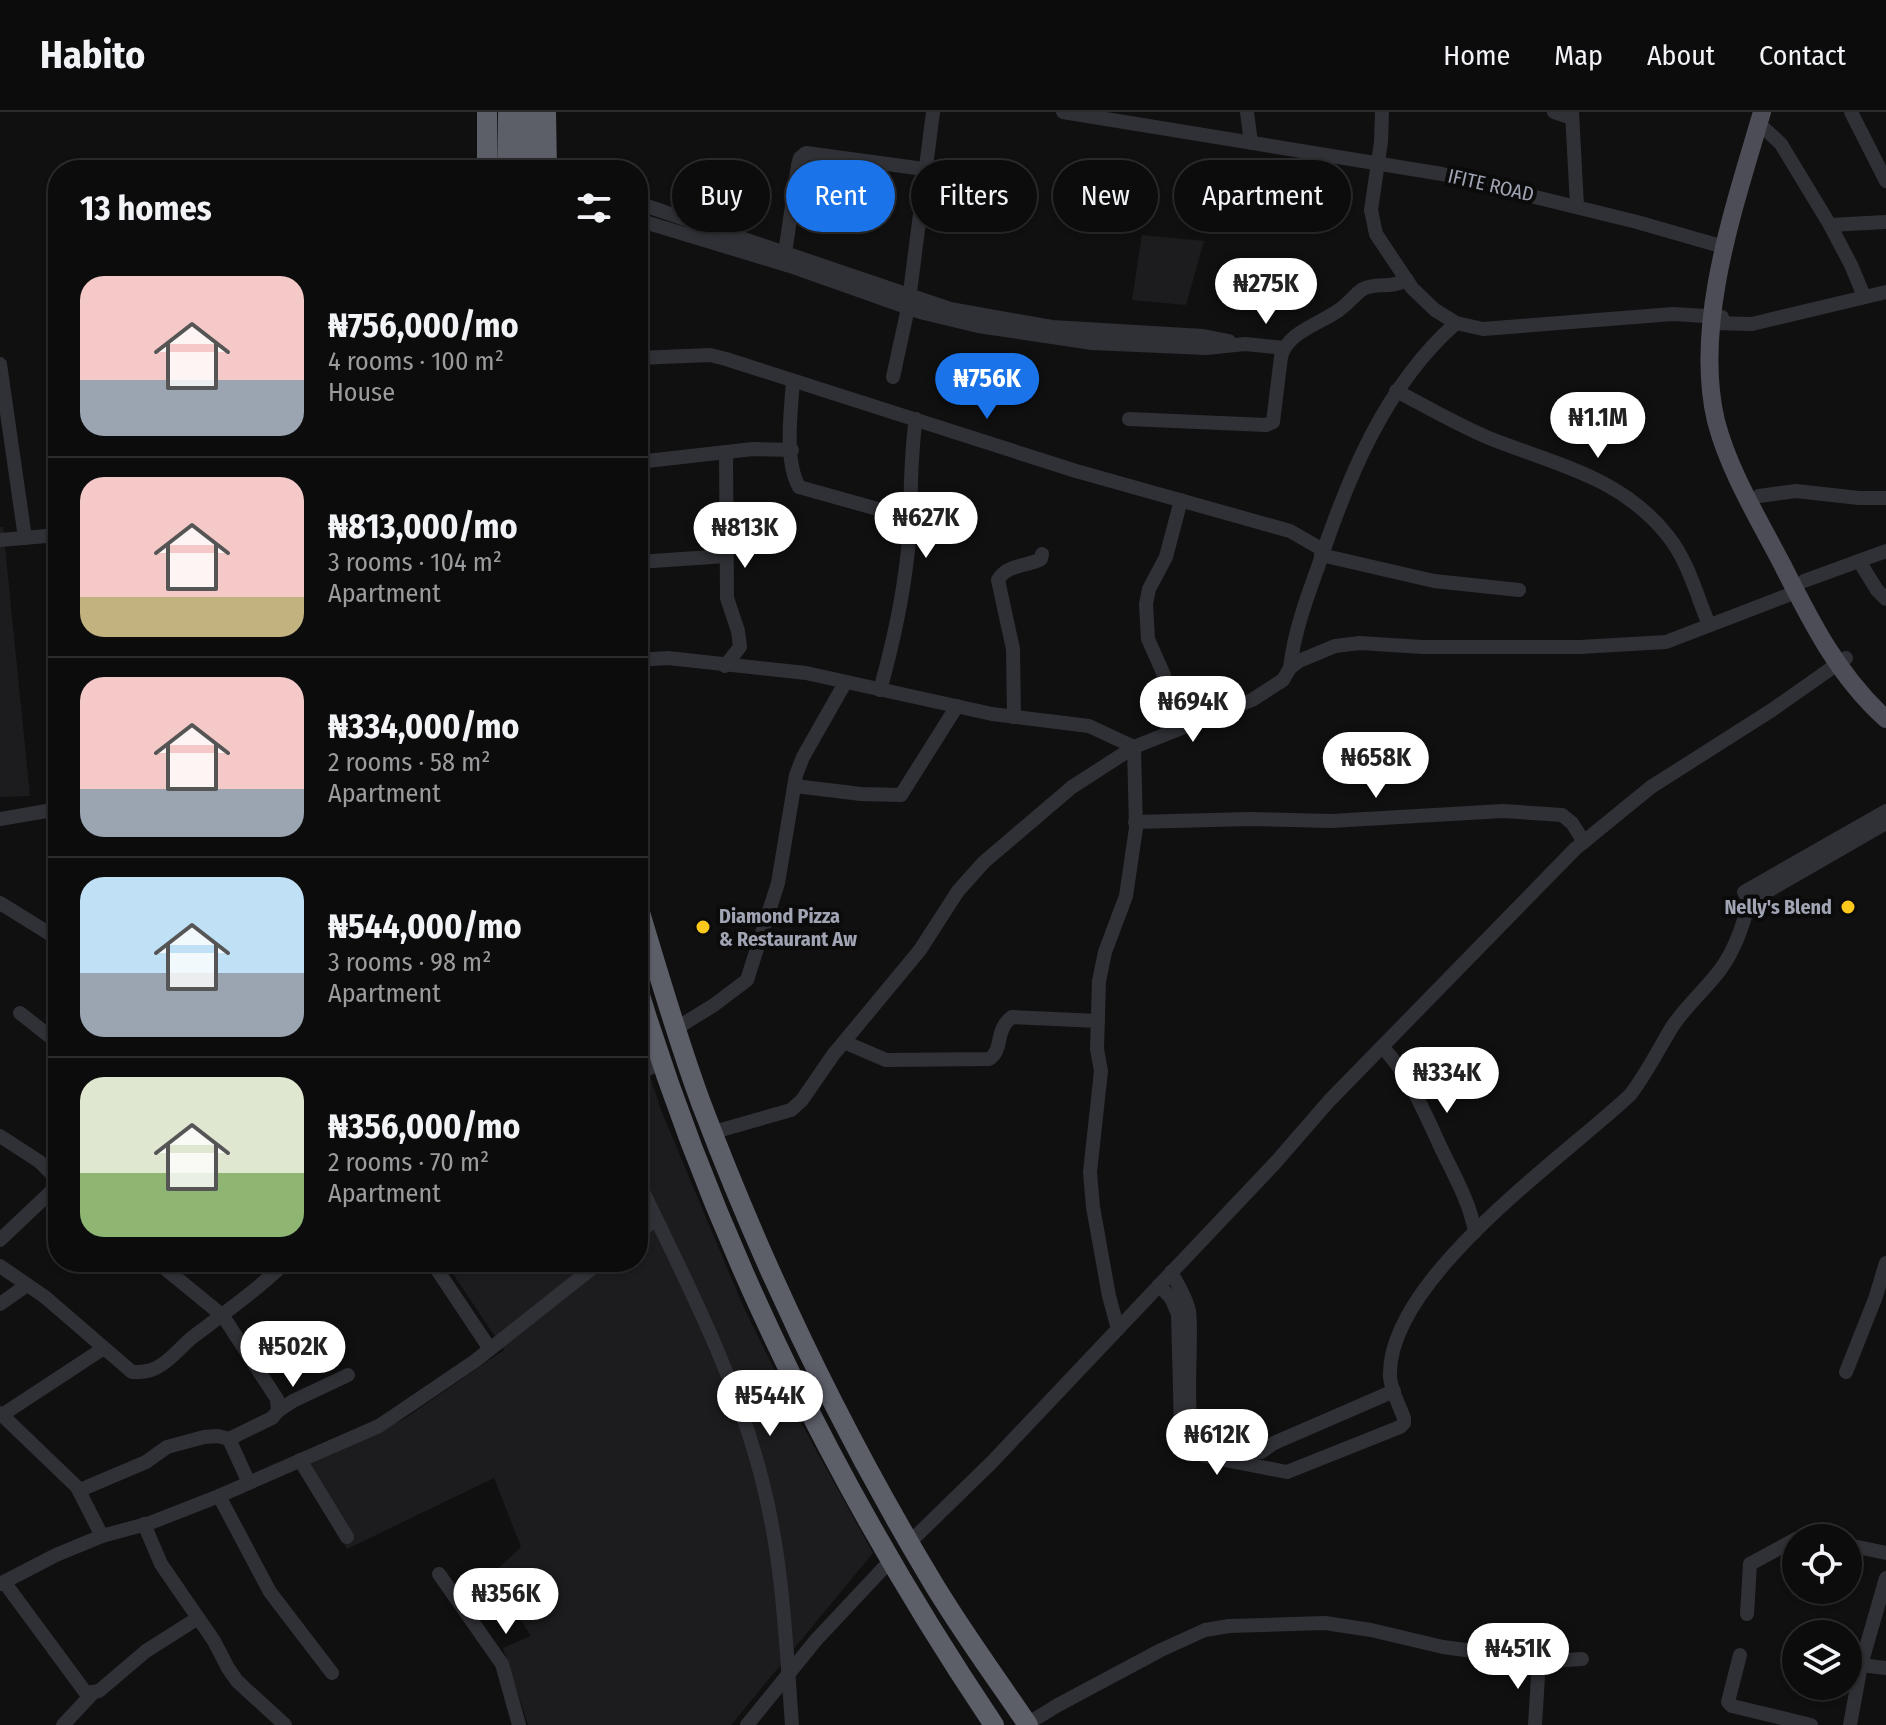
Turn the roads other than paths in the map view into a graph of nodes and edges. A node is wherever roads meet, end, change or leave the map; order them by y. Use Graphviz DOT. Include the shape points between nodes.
graph roads {
  1 [pos="487,112"];
  2 [pos="508,112"];
  3 [pos="527,112"];
  4 [pos="546,112"];
  5 [pos="933,112"];
  6 [pos="1063,112"];
  7 [pos="1247,112"];
  8 [pos="1382,112"];
  9 [pos="1554,112"];
  10 [pos="1851,112"];
  11 [pos="1096,114"];
  12 [pos="1572,115"];
  13 [pos="1765,118"];
  14 [pos="1251,143"];
  15 [pos="487,160"];
  16 [pos="507,160"];
  17 [pos="527,160"];
  18 [pos="547,160"];
  19 [pos="925,160"];
  20 [pos="1378,163"];
  21 [pos="911,167"];
  22 [pos="1886,181"];
  23 [pos="1577,206"];
  24 [pos="648,207"];
  25 [pos="1886,222"];
  26 [pos="648,223"];
  27 [pos="1830,225"];
  28 [pos="916,232"];
  29 [pos="1724,247"];
  30 [pos="785,259"];
  31 [pos="1407,280"];
  32 [pos="1886,292"];
  33 [pos="1864,296"];
  34 [pos="908,302"];
  35 [pos="1717,320"];
  36 [pos="1456,323"];
  37 [pos="1284,348"];
  38 [pos="648,358"];
  39 [pos="0,364"];
  40 [pos="893,377"];
  41 [pos="793,381"];
  42 [pos="1396,391"];
  43 [pos="916,419"];
  44 [pos="1129,419"];
  45 [pos="792,450"];
  46 [pos="726,452"];
  47 [pos="648,461"];
  48 [pos="1759,496"];
  49 [pos="1886,498"];
  50 [pos="1181,500"];
  51 [pos="910,518"];
  52 [pos="48,536"];
  53 [pos="25,538"];
  54 [pos="0,540"];
  55 [pos="1886,551"];
  56 [pos="1322,552"];
  57 [pos="1042,554"];
  58 [pos="726,556"];
  59 [pos="648,561"];
  60 [pos="1859,561"];
  61 [pos="1800,586"];
  62 [pos="1519,590"];
  63 [pos="1886,599"];
  64 [pos="1709,625"];
  65 [pos="648,659"];
  66 [pos="1841,661"];
  67 [pos="725,666"];
  68 [pos="1290,668"];
  69 [pos="845,683"];
  70 [pos="880,690"];
  71 [pos="1886,704"];
  72 [pos="957,706"];
  73 [pos="1014,717"];
  74 [pos="1886,719"];
  75 [pos="1174,730"];
  76 [pos="1134,747"];
  77 [pos="795,786"];
  78 [pos="48,811"];
  79 [pos="1886,811"];
  80 [pos="0,819"];
  81 [pos="1135,822"];
  82 [pos="1886,823"];
  83 [pos="1584,842"];
  84 [pos="1747,897"];
  85 [pos="0,903"];
  86 [pos="48,933"];
  87 [pos="648,939"];
  88 [pos="20,1013"];
  89 [pos="648,1021"];
  90 [pos="1098,1021"];
  91 [pos="675,1029"];
  92 [pos="48,1035"];
  93 [pos="844,1042"];
  94 [pos="1382,1047"];
  95 [pos="661,1062"];
  96 [pos="648,1069"];
  97 [pos="714,1132"];
  98 [pos="0,1136"];
  99 [pos="48,1171"];
  100 [pos="48,1193"];
  101 [pos="648,1202"];
  102 [pos="1472,1212"];
  103 [pos="656,1219"];
  104 [pos="1489,1219"];
  105 [pos="648,1225"];
  106 [pos="1475,1232"];
  107 [pos="0,1240"];
  108 [pos="1886,1263"];
  109 [pos="0,1266"];
  110 [pos="169,1272"];
  111 [pos="274,1272"];
  112 [pos="439,1272"];
  113 [pos="587,1272"];
  114 [pos="1171,1272"];
  115 [pos="27,1285"];
  116 [pos="1159,1285"];
  117 [pos="0,1304"];
  118 [pos="223,1316"];
  119 [pos="1118,1329"];
  120 [pos="104,1348"];
  121 [pos="490,1349"];
  122 [pos="1846,1372"];
  123 [pos="348,1375"];
  124 [pos="1394,1391"];
  125 [pos="278,1411"];
  126 [pos="1,1414"];
  127 [pos="229,1439"];
  128 [pos="300,1460"];
  129 [pos="249,1483"];
  130 [pos="80,1490"];
  131 [pos="219,1496"];
  132 [pos="144,1524"];
  133 [pos="102,1536"];
  134 [pos="347,1537"];
  135 [pos="910,1542"];
  136 [pos="1782,1547"];
  137 [pos="1862,1548"];
  138 [pos="1886,1553"];
  139 [pos="891,1560"];
  140 [pos="439,1574"];
  141 [pos="1886,1578"];
  142 [pos="2,1583"];
  143 [pos="1747,1614"];
  144 [pos="198,1618"];
  145 [pos="1740,1655"];
  146 [pos="1582,1659"];
  147 [pos="1539,1660"];
  148 [pos="1862,1662"];
  149 [pos="1862,1665"];
  150 [pos="1886,1668"];
  151 [pos="332,1673"];
  152 [pos="788,1674"];
  153 [pos="92,1694"];
  154 [pos="1855,1700"];
  155 [pos="63,1725"];
  156 [pos="285,1725"];
  157 [pos="519,1725"];
  158 [pos="747,1725"];
  159 [pos="792,1725"];
  160 [pos="994,1725"];
  161 [pos="1028,1725"];
  162 [pos="1535,1725"];
  163 [pos="1811,1725"];
  164 [pos="1850,1725"];
  1 -- 15 [label="highway"];
  2 -- 16 [label="highway"];
  3 -- 17 [label="highway"];
  4 -- 18 [label="highway"];
  5 -- 19 [label="street"];
  6 -- 11 [label="street, IFITE ROAD"];
  7 -- 14 [label="street"];
  8 -- 20 [label="street"];
  9 -- 12 [label="street"];
  10 -- 22 [label="street"];
  11 -- 14 [label="street, IFITE ROAD"];
  12 -- 23 [label="street"];
  13 -- 27 [label="street"];
  13 -- 29 [label="main road"];
  13 -- 35 [label="main road"];
  14 -- 20 [label="street, IFITE ROAD"];
  20 -- 23 [label="street, IFITE ROAD"];
  20 -- 31 [label="street" via="1371,210 1376,234"];
  21 -- 30 [label="street" via="806,153 798,165"];
  23 -- 29 [label="street, IFITE ROAD"];
  24 -- 30 [label="street"];
  25 -- 27 [label="street"];
  26 -- 30 [label="street"];
  27 -- 33 [label="street"];
  28 -- 34 [label="street"];
  29 -- 35 [label="main road"];
  30 -- 34 [label="street"];
  31 -- 36 [label="street" via="1435,310"];
  31 -- 37 [label="street" via="1393,287 1363,289"];
  32 -- 33 [label="street"];
  33 -- 35 [label="street" via="1752,324"];
  34 -- 37 [label="street" via="978,326 1092,343"];
  34 -- 40 [label="street"];
  35 -- 36 [label="street" via="1673,314 1502,329"];
  35 -- 48 [label="main road" via="1722,408"];
  35 -- 61 [label="main road" via="1711,391 1723,444"];
  36 -- 42 [label="street"];
  37 -- 44 [label="street" via="1273,422"];
  38 -- 41 [label="street" via="710,355"];
  39 -- 53 [label="street"];
  41 -- 43 [label="street"];
  41 -- 45 [label="street"];
  42 -- 56 [label="street"];
  42 -- 64 [label="street" via="1491,439 1615,488 1641,506 1684,563"];
  43 -- 50 [label="street"];
  43 -- 51 [label="street"];
  45 -- 46 [label="street"];
  45 -- 51 [label="street" via="799,487"];
  46 -- 47 [label="street"];
  46 -- 58 [label="street"];
  48 -- 49 [label="street" via="1796,491"];
  48 -- 61 [label="main road"];
  50 -- 56 [label="street" via="1290,531"];
  50 -- 75 [label="street" via="1166,557 1149,589 1145,622 1164,675"];
  51 -- 70 [label="street" via="904,584"];
  52 -- 53 [label="street"];
  53 -- 54 [label="street"];
  55 -- 60 [label="street"];
  56 -- 62 [label="street" via="1434,581"];
  56 -- 68 [label="street" via="1293,642"];
  57 -- 73 [label="street" via="1037,562 1008,569 998,580 1013,649"];
  58 -- 59 [label="street"];
  58 -- 67 [label="street" via="727,598 740,647"];
  60 -- 61 [label="street"];
  60 -- 63 [label="street"];
  61 -- 64 [label="street"];
  61 -- 66 [label="main road"];
  64 -- 68 [label="street" via="1666,642 1641,645 1360,643 1335,646"];
  65 -- 67 [label="street"];
  66 -- 71 [label="main road"];
  66 -- 74 [label="main road" via="1862,697"];
  66 -- 83 [label="street" via="1651,787"];
  67 -- 69 [label="street" via="806,673"];
  68 -- 75 [label="street" via="1283,680 1252,700"];
  69 -- 70 [label="street"];
  69 -- 77 [label="street" via="803,757"];
  70 -- 72 [label="street"];
  72 -- 73 [label="street"];
  72 -- 77 [label="street" via="901,795"];
  73 -- 76 [label="street" via="1089,726"];
  75 -- 76 [label="street"];
  76 -- 81 [label="street"];
  76 -- 93 [label="street" via="1072,787 984,862"];
  77 -- 91 [label="street" via="778,883 747,980"];
  78 -- 80 [label="street"];
  79 -- 84 [label="street"];
  81 -- 83 [label="street" via="1331,821 1503,811 1562,815"];
  81 -- 90 [label="street" via="1126,896 1099,981"];
  82 -- 84 [label="street"];
  83 -- 94 [label="street"];
  84 -- 104 [label="street" via="1739,935 1721,969 1673,1025 1630,1095"];
  85 -- 86 [label="street"];
  87 -- 91 [label="highway"];
  88 -- 92 [label="street"];
  89 -- 95 [label="highway"];
  90 -- 93 [label="street" via="1012,1017 1002,1026 997,1053 989,1059 886,1060"];
  90 -- 119 [label="street" via="1101,1071 1090,1172"];
  91 -- 97 [label="highway"];
  93 -- 97 [label="street" via="791,1110"];
  94 -- 102 [label="street" via="1406,1076"];
  94 -- 114 [label="street"];
  95 -- 96 [label="street"];
  95 -- 139 [label="highway" via="698,1165 766,1320"];
  97 -- 135 [label="highway" via="818,1370"];
  98 -- 99 [label="street"];
  100 -- 107 [label="street"];
  101 -- 103 [label="street"];
  102 -- 104 [label="street"];
  102 -- 106 [label="street"];
  103 -- 105 [label="street"];
  103 -- 152 [label="street" via="730,1384 763,1483"];
  104 -- 106 [label="street"];
  106 -- 124 [label="street" via="1408,1313 1392,1360"];
  108 -- 122 [label="street"];
  109 -- 115 [label="street"];
  110 -- 118 [label="street"];
  111 -- 118 [label="street"];
  112 -- 121 [label="street"];
  113 -- 121 [label="street"];
  114 -- 116 [label="street"];
  114 -- 124 [label="street" via="1190,1315 1190,1414 1197,1440 1261,1452"];
  115 -- 117 [label="street"];
  115 -- 120 [label="street"];
  116 -- 119 [label="street"];
  116 -- 124 [label="street" via="1178,1314 1181,1428 1184,1439 1205,1456 1287,1472 1400,1427 1404,1423"];
  118 -- 120 [label="street" via="156,1369 132,1372"];
  118 -- 125 [label="street" via="277,1399"];
  119 -- 135 [label="street"];
  120 -- 126 [label="street"];
  121 -- 128 [label="street" via="379,1426"];
  123 -- 125 [label="street"];
  125 -- 127 [label="street"];
  126 -- 130 [label="street"];
  127 -- 129 [label="street"];
  127 -- 130 [label="street" via="204,1437 167,1447 146,1462"];
  128 -- 129 [label="street"];
  128 -- 134 [label="street"];
  129 -- 131 [label="street"];
  130 -- 133 [label="street"];
  131 -- 132 [label="street"];
  131 -- 151 [label="street" via="270,1592"];
  132 -- 133 [label="street"];
  132 -- 144 [label="street" via="161,1564"];
  133 -- 142 [label="street"];
  135 -- 161 [label="highway" via="961,1629"];
  136 -- 143 [label="street" via="1750,1564"];
  137 -- 138 [label="street"];
  139 -- 152 [label="street"];
  139 -- 160 [label="highway"];
  140 -- 157 [label="street" via="502,1664"];
  141 -- 148 [label="street"];
  142 -- 153 [label="street" via="86,1693"];
  144 -- 153 [label="street"];
  144 -- 156 [label="street" via="237,1681"];
  145 -- 163 [label="street" via="1728,1702 1732,1706"];
  146 -- 147 [label="street"];
  147 -- 161 [label="street" via="1325,1623 1229,1626 1205,1630 1161,1650"];
  147 -- 162 [label="street"];
  149 -- 150 [label="street"];
  152 -- 158 [label="street"];
  152 -- 159 [label="street"];
  153 -- 155 [label="street"];
  154 -- 164 [label="street"];
}
